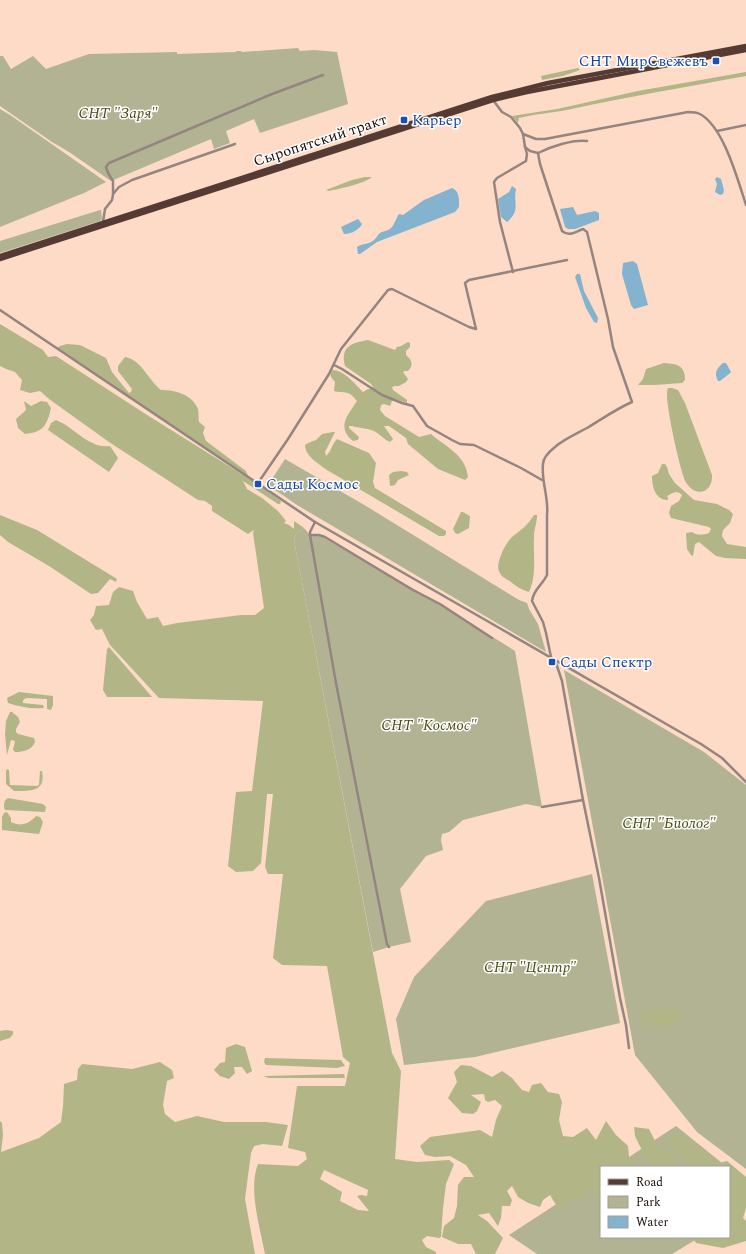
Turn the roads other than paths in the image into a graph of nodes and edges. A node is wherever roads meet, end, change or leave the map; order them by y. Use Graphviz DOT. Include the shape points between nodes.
graph roads {
  1 [pos="746,46"];
  2 [pos="746,50"];
  3 [pos="323,75"];
  4 [pos="493,100"];
  5 [pos="746,124"];
  6 [pos="717,131"];
  7 [pos="523,134"];
  8 [pos="586,141"];
  9 [pos="235,144"];
  10 [pos="526,147"];
  11 [pos="538,154"];
  12 [pos="113,195"];
  13 [pos="746,205"];
  14 [pos="103,222"];
  15 [pos="0,256"];
  16 [pos="0,259"];
  17 [pos="567,260"];
  18 [pos="513,272"];
  19 [pos="0,310"];
  20 [pos="334,365"];
  21 [pos="543,480"];
  22 [pos="258,483"];
  23 [pos="315,522"];
  24 [pos="310,535"];
  25 [pos="492,638"];
  26 [pos="551,657"];
  27 [pos="555,660"];
  28 [pos="746,782"];
  29 [pos="584,800"];
  30 [pos="542,807"];
  31 [pos="389,947"];
  32 [pos="629,1048"];
  1 -- 14 [label="main road, Сыропятский тракт" via="512,91"];
  2 -- 4 [label="main road, Сыропятский тракт"];
  3 -- 12 [label="street" via="109,163 106,167 113,181"];
  4 -- 7 [label="street" via="502,112 511,117"];
  4 -- 16 [label="main road, Сыропятский тракт"];
  5 -- 6 [label="street"];
  6 -- 7 [label="street" via="701,114 688,112 545,139"];
  6 -- 13 [label="street" via="730,157"];
  7 -- 10 [label="street"];
  8 -- 11 [label="street" via="548,148"];
  9 -- 12 [label="street" via="132,180 119,187"];
  10 -- 11 [label="street"];
  10 -- 18 [label="street" via="526,161 494,182 500,222"];
  11 -- 21 [label="street" via="562,231 565,234 583,229 586,232 613,347 632,402 550,451 543,462"];
  12 -- 14 [label="street" via="104,209"];
  14 -- 15 [label="main road, Сыропятский тракт"];
  17 -- 18 [label="street"];
  18 -- 20 [label="street" via="469,280 465,283 476,329 389,289 341,349"];
  19 -- 22 [label="street"];
  20 -- 21 [label="street" via="382,395 413,406 427,426 452,440 460,444 474,445"];
  20 -- 22 [label="street"];
  21 -- 26 [label="street" via="548,507 547,575 534,592 532,601 550,645"];
  22 -- 23 [label="street"];
  23 -- 24 [label="street"];
  23 -- 26 [label="street"];
  24 -- 25 [label="street" via="324,537 440,604"];
  24 -- 31 [label="street" via="342,714"];
  26 -- 27 [label="street"];
  27 -- 28 [label="street" via="701,744 722,758"];
  27 -- 29 [label="street" via="562,681"];
  29 -- 30 [label="street"];
  29 -- 32 [label="street"];
}
